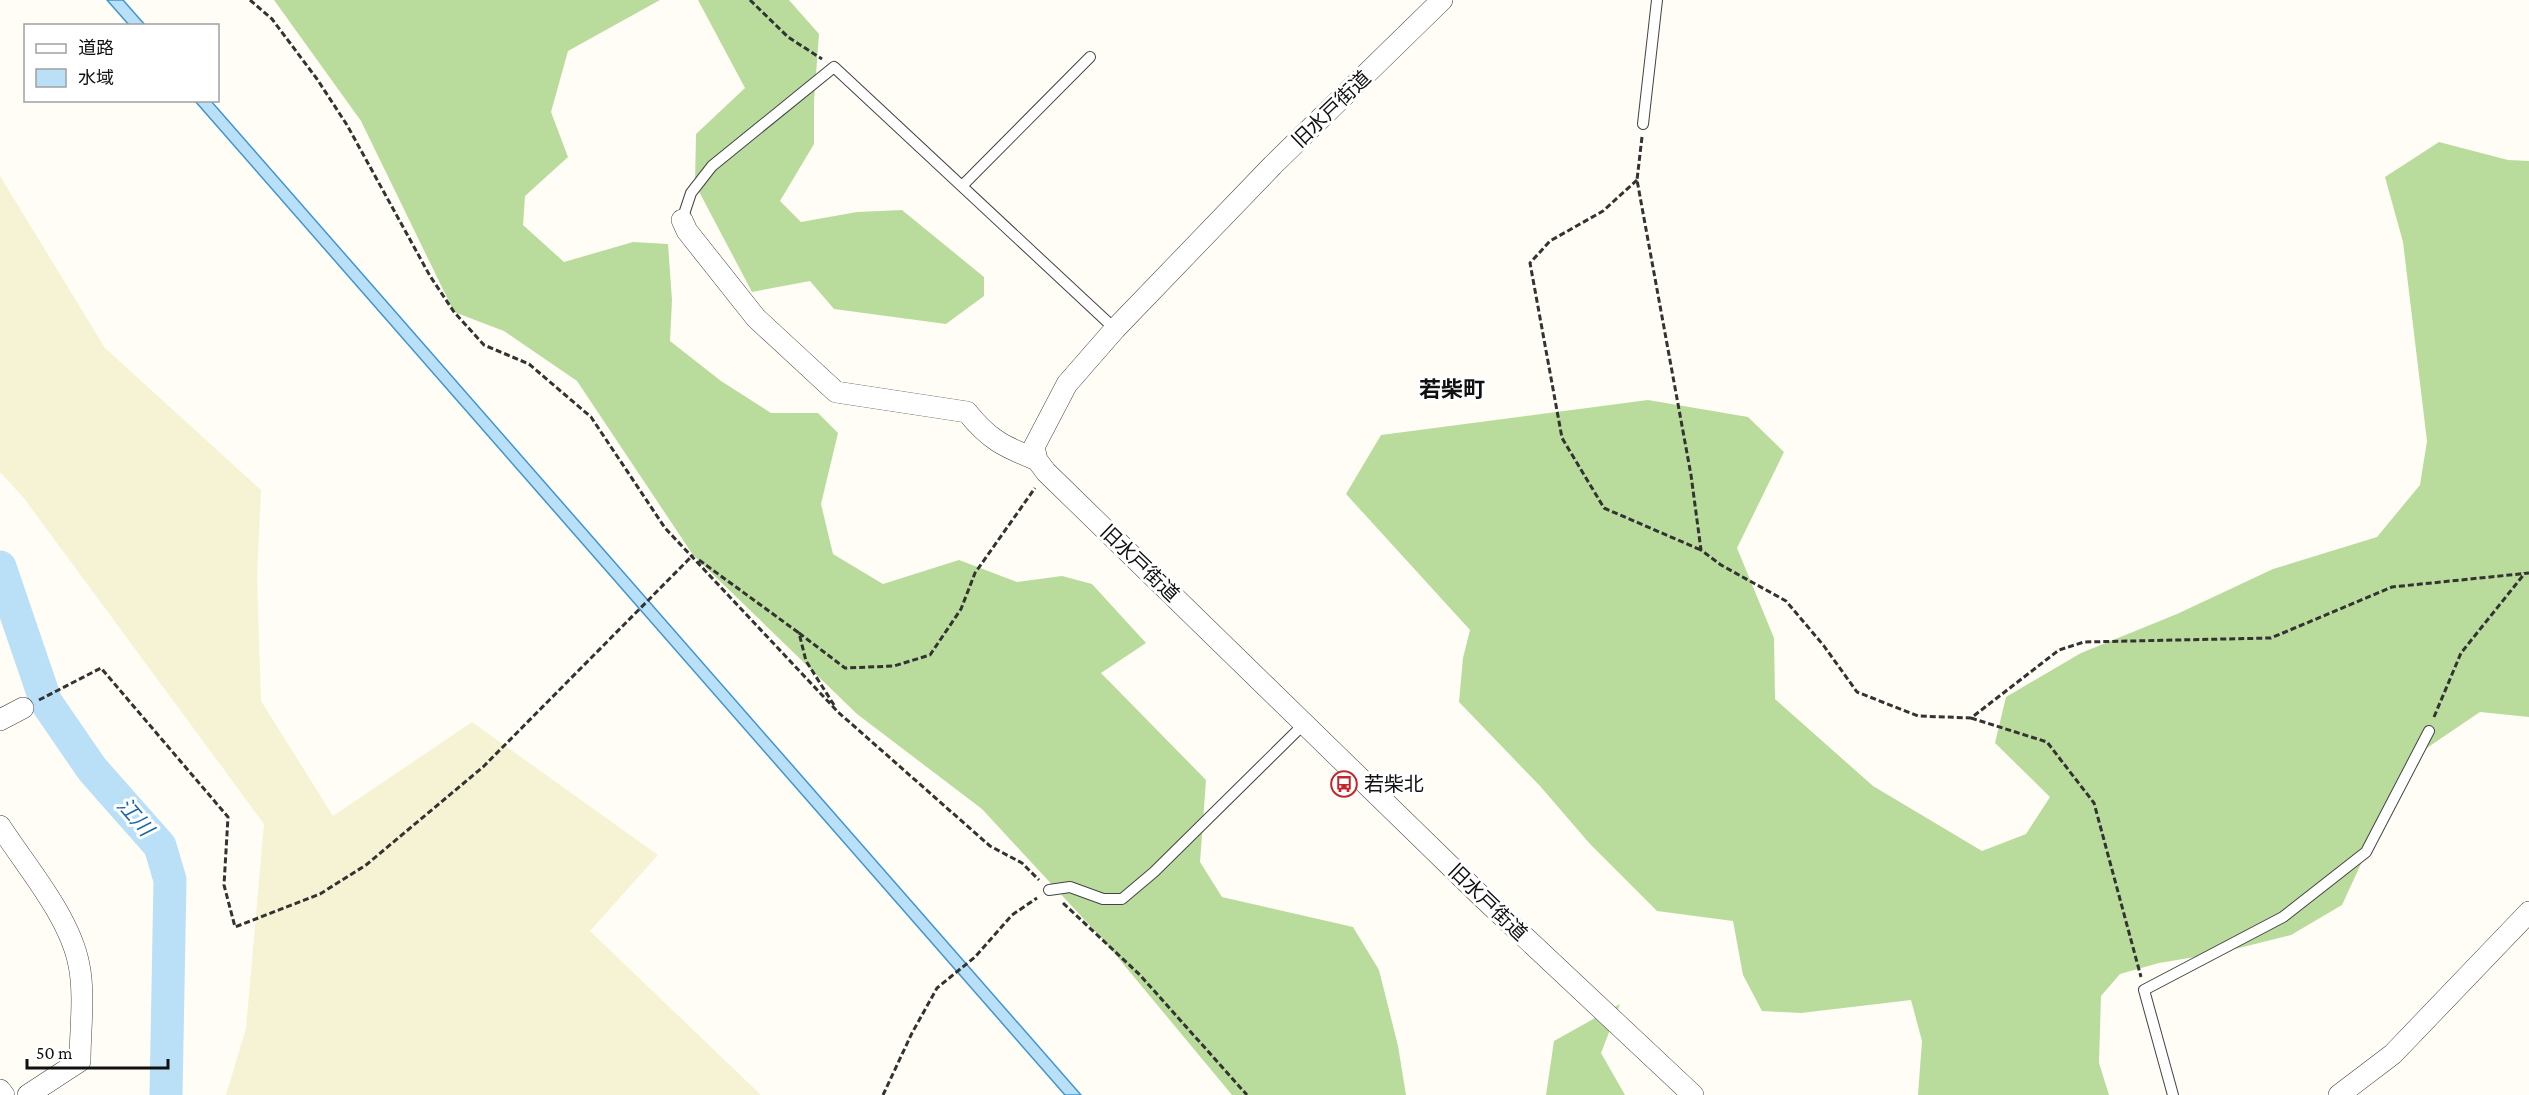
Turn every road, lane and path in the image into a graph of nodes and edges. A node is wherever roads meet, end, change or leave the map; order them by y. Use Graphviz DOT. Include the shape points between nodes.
graph roads {
  1 [pos="250,0"];
  2 [pos="750,0"];
  3 [pos="1442,0"];
  4 [pos="1657,0"];
  5 [pos="1090,57"];
  6 [pos="834,67"];
  7 [pos="1643,124"];
  8 [pos="1637,180"];
  9 [pos="962,186"];
  10 [pos="682,220"];
  11 [pos="1115,329"];
  12 [pos="1042,466"];
  13 [pos="1701,550"];
  14 [pos="693,555"];
  15 [pos="2527,573"];
  16 [pos="799,633"];
  17 [pos="23,708"];
  18 [pos="838,712"];
  19 [pos="1971,718"];
  20 [pos="0,720"];
  21 [pos="1305,723"];
  22 [pos="2429,730"];
  23 [pos="0,826"];
  24 [pos="1048,890"];
  25 [pos="2529,912"];
  26 [pos="2144,990"];
  27 [pos="0,1090"];
  28 [pos="4,1095"];
  29 [pos="28,1095"];
  30 [pos="883,1095"];
  31 [pos="1247,1095"];
  32 [pos="1693,1095"];
  33 [pos="2173,1095"];
  34 [pos="2339,1095"];
  1 -- 14 [label="path" via="272,19 317,79 454,312 484,345 529,364 591,417 665,528"];
  2 -- 6 [label="path" via="788,37"];
  3 -- 11 [label="street, 旧水戸街道" via="1273,165"];
  4 -- 7 [label="lane"];
  5 -- 9 [label="lane"];
  6 -- 9 [label="lane"];
  6 -- 10 [label="lane" via="712,166 691,193"];
  7 -- 8 [label="path"];
  8 -- 13 [label="path"];
  8 -- 13 [label="path" via="1603,211 1550,241 1530,263 1562,438 1604,508"];
  9 -- 11 [label="lane"];
  10 -- 12 [label="street" via="756,318 836,392 967,412 999,445"];
  11 -- 12 [label="street, 旧水戸街道" via="1067,384 1037,438 1034,447"];
  12 -- 16 [label="path" via="975,573 961,609 930,655 894,666 845,668"];
  12 -- 21 [label="street, 旧水戸街道"];
  13 -- 19 [label="path" via="1786,601 1857,692 1918,717"];
  14 -- 16 [label="path"];
  14 -- 17 [label="path" via="483,767 366,865 320,894 235,927 224,885 228,817 101,668"];
  14 -- 18 [label="path"];
  15 -- 19 [label="path" via="2392,587 2271,638 2084,642 2059,650"];
  15 -- 22 [label="path" via="2461,652"];
  16 -- 18 [label="path" via="806,661"];
  17 -- 20 [label="street"];
  18 -- 24 [label="path" via="990,846 1022,863"];
  19 -- 26 [label="path" via="2047,742 2094,803"];
  21 -- 24 [label="lane" via="1154,873 1122,899 1103,899 1070,886"];
  21 -- 32 [label="street, 旧水戸街道" via="1482,897"];
  22 -- 26 [label="lane" via="2366,852 2283,917"];
  23 -- 29 [label="street" via="59,916 79,966 80,1061"];
  24 -- 30 [label="path" via="1012,915 971,960 937,988"];
  24 -- 31 [label="path" via="1140,975"];
  25 -- 34 [label="street" via="2393,1054"];
  26 -- 33 [label="lane"];
  27 -- 28 [label="street"];
}
